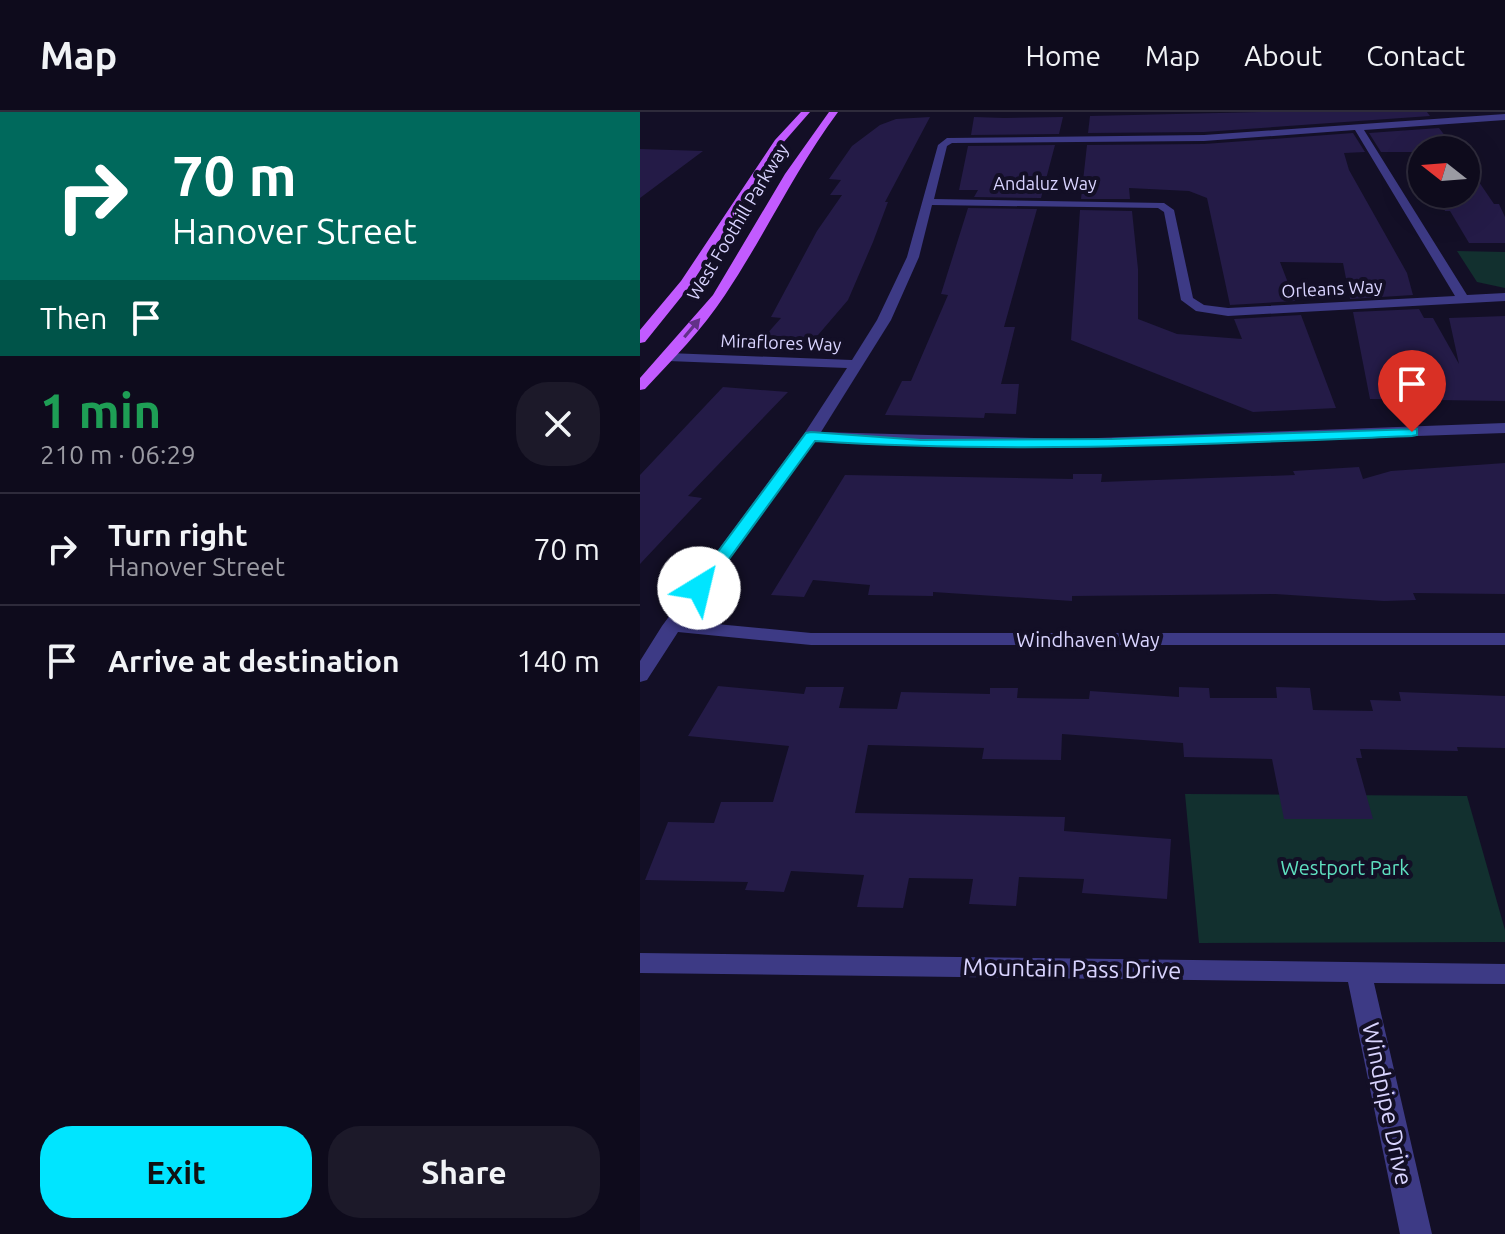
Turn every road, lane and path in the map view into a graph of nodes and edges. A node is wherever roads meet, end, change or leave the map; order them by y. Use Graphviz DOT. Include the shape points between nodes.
graph roads {
  1 [pos="806,112"];
  2 [pos="834,112"];
  3 [pos="1505,117"];
  4 [pos="1359,129"];
  5 [pos="929,202"];
  6 [pos="1505,297"];
  7 [pos="1464,300"];
  8 [pos="1201,308"];
  9 [pos="640,339"];
  10 [pos="668,357"];
  11 [pos="857,364"];
  12 [pos="640,386"];
  13 [pos="1505,428"];
  14 [pos="811,436"];
  15 [pos="672,626"];
  16 [pos="1505,639"];
  17 [pos="640,676"];
  18 [pos="640,963"];
  19 [pos="1359,973"];
  20 [pos="1505,974"];
  21 [pos="1416,1234"];
  1 -- 9 [label="main road, West Foothill Parkway" via="778,142 686,283"];
  10 -- 2 [label="main road, West Foothill Parkway, one-way" via="726,284 786,175"];
  3 -- 4 [label="street"];
  4 -- 5 [label="street, Miraflores Way" via="1204,138 950,140 943,145"];
  4 -- 7 [label="street"];
  5 -- 8 [label="street, Andaluz Way" via="1160,205 1169,210 1187,300"];
  5 -- 11 [label="street, Miraflores Way" via="907,269"];
  6 -- 7 [label="street, Orleans Way"];
  7 -- 8 [label="street, Orleans Way" via="1228,312"];
  10 -- 11 [label="street, Miraflores Way"];
  10 -- 12 [label="main road, West Foothill Parkway"];
  11 -- 14 [label="street"];
  13 -- 14 [label="street" via="1112,443 921,444"];
  14 -- 15 [label="street"];
  15 -- 16 [label="street, Windhaven Way" via="811,639"];
  15 -- 17 [label="street"];
  18 -- 19 [label="street, Mountain Pass Drive"];
  19 -- 20 [label="street, Mountain Pass Drive"];
  19 -- 21 [label="street, Windpipe Drive"];
}
